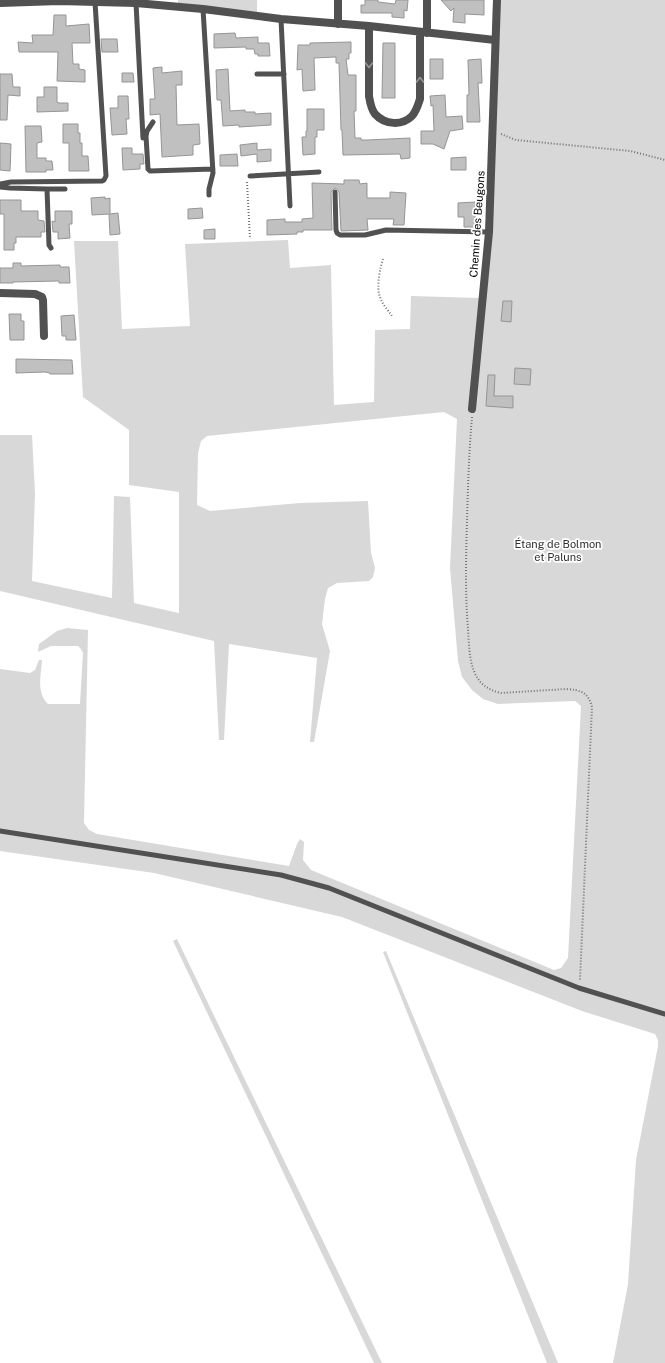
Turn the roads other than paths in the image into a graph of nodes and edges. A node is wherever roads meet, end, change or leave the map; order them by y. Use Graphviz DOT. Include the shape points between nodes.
graph roads {
  1 [pos="64,0"];
  2 [pos="338,0"];
  3 [pos="427,0"];
  4 [pos="497,0"];
  5 [pos="84,1"];
  6 [pos="95,2"];
  7 [pos="0,3"];
  8 [pos="136,3"];
  9 [pos="203,9"];
  10 [pos="281,19"];
  11 [pos="338,24"];
  12 [pos="369,26"];
  13 [pos="423,32"];
  14 [pos="495,40"];
  15 [pos="257,74"];
  16 [pos="284,74"];
  17 [pos="153,122"];
  18 [pos="143,138"];
  19 [pos="213,169"];
  20 [pos="319,172"];
  21 [pos="288,173"];
  22 [pos="250,176"];
  23 [pos="0,185"];
  24 [pos="47,188"];
  25 [pos="65,188"];
  26 [pos="335,192"];
  27 [pos="209,195"];
  28 [pos="290,206"];
  29 [pos="489,232"];
  30 [pos="49,247"];
  31 [pos="0,293"];
  32 [pos="44,336"];
  33 [pos="472,409"];
  34 [pos="0,831"];
  35 [pos="665,1014"];
  1 -- 5 [label="street"];
  1 -- 7 [label="street"];
  2 -- 11 [label="street"];
  3 -- 13 [label="street"];
  4 -- 14 [label="street, Chemin des Beugons"];
  5 -- 6 [label="street"];
  6 -- 8 [label="street"];
  6 -- 23 [label="lane" via="106,176 104,180 10,182"];
  8 -- 9 [label="street"];
  8 -- 18 [label="lane"];
  9 -- 10 [label="street"];
  9 -- 19 [label="lane"];
  10 -- 11 [label="street"];
  10 -- 16 [label="lane"];
  11 -- 12 [label="street"];
  12 -- 13 [label="street"];
  12 -- 13 [label="street, one-way" via="371,107 375,114 388,123 402,123 413,116 418,106"];
  13 -- 14 [label="street"];
  14 -- 29 [label="street, Chemin des Beugons"];
  15 -- 16 [label="lane"];
  16 -- 21 [label="lane"];
  17 -- 19 [label="lane" via="146,136 150,171"];
  19 -- 27 [label="lane"];
  20 -- 21 [label="lane"];
  21 -- 22 [label="lane"];
  21 -- 28 [label="lane"];
  23 -- 24 [label="lane" via="10,188"];
  24 -- 25 [label="lane"];
  24 -- 30 [label="lane"];
  26 -- 29 [label="lane" via="336,230 340,235 365,235 386,230"];
  29 -- 33 [label="street, Chemin des Beugons"];
  31 -- 32 [label="street" via="35,294 42,297"];
  34 -- 35 [label="lane" via="306,881 579,988"];
}
